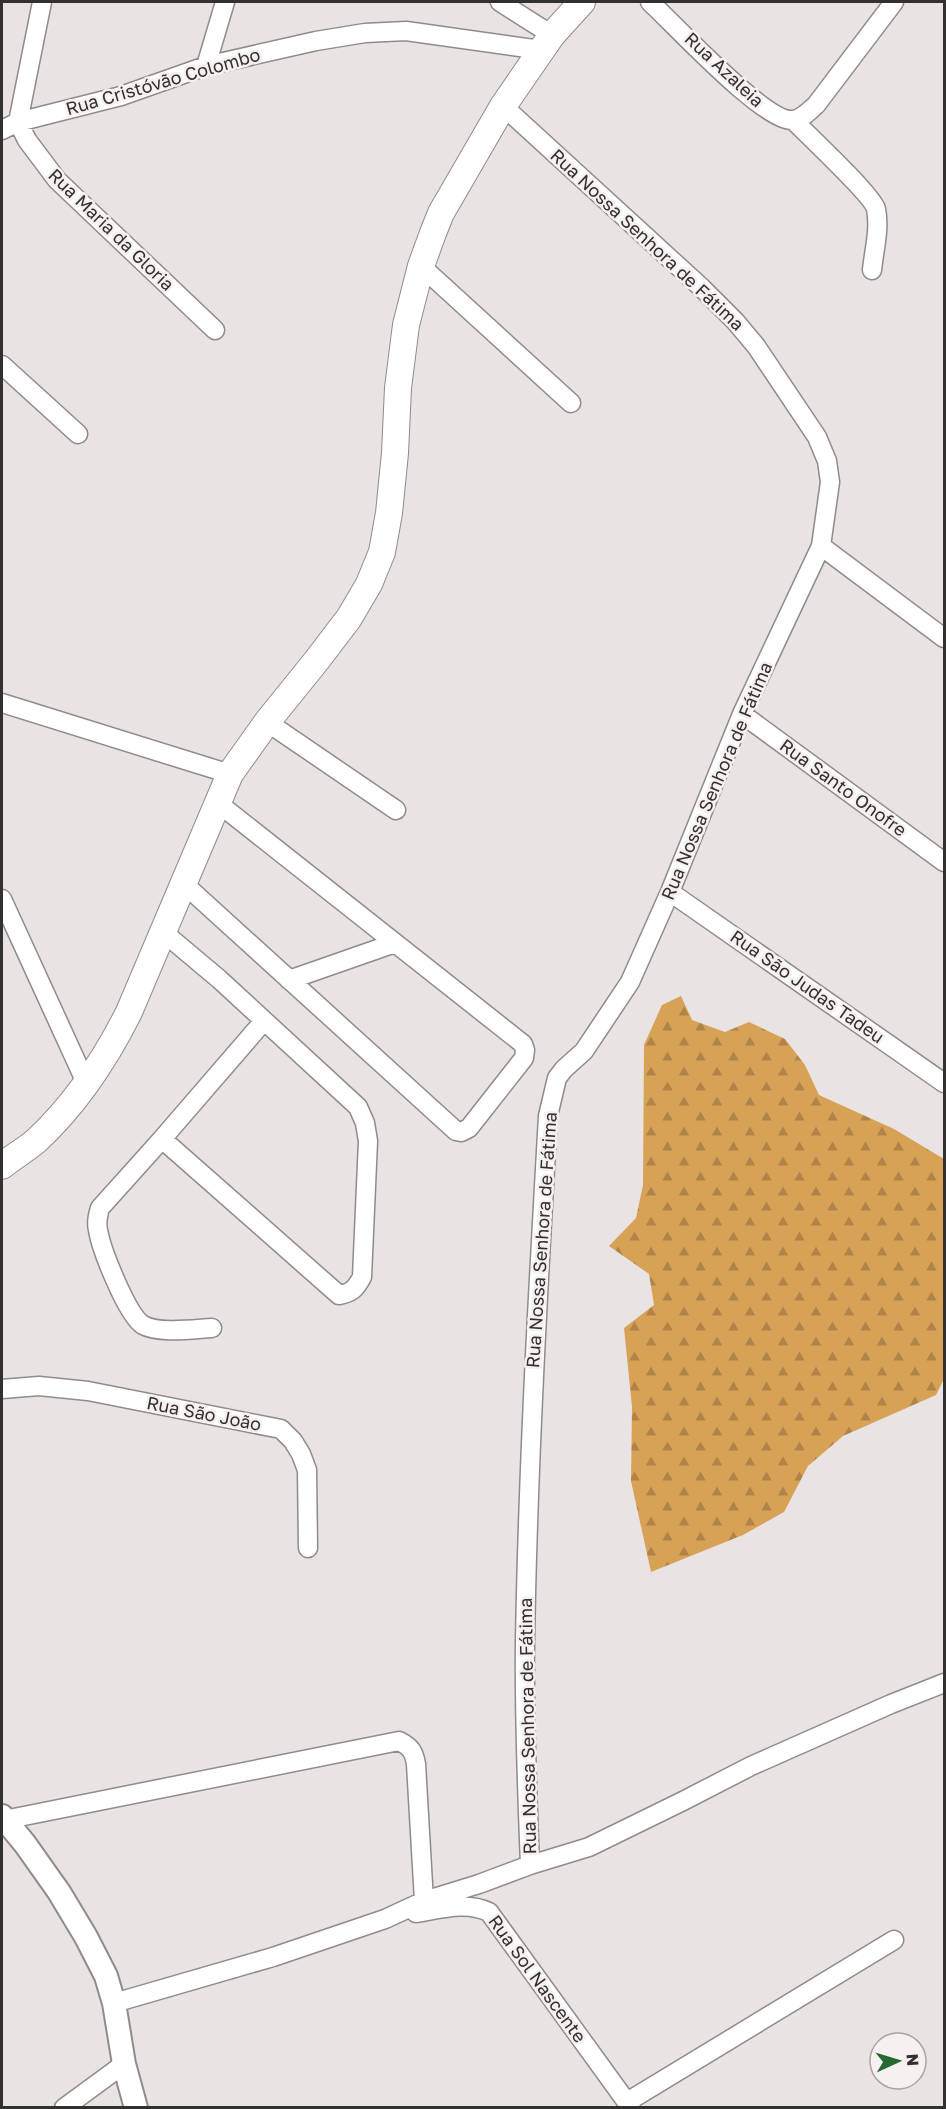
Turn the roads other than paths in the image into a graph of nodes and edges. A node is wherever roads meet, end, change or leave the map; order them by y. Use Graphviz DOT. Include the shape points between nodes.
graph roads {
  1 [pos="42,2"];
  2 [pos="225,2"];
  3 [pos="500,2"];
  4 [pos="582,2"];
  5 [pos="650,2"];
  6 [pos="894,2"];
  7 [pos="547,42"];
  8 [pos="206,66"];
  9 [pos="503,106"];
  10 [pos="793,120"];
  11 [pos="10,126"];
  12 [pos="421,266"];
  13 [pos="872,270"];
  14 [pos="215,330"];
  15 [pos="2,365"];
  16 [pos="570,403"];
  17 [pos="78,435"];
  18 [pos="821,546"];
  19 [pos="945,638"];
  20 [pos="2,704"];
  21 [pos="742,714"];
  22 [pos="267,722"];
  23 [pos="230,774"];
  24 [pos="218,803"];
  25 [pos="396,810"];
  26 [pos="945,862"];
  27 [pos="183,883"];
  28 [pos="670,892"];
  29 [pos="2,899"];
  30 [pos="163,932"];
  31 [pos="395,943"];
  32 [pos="289,980"];
  33 [pos="263,1022"];
  34 [pos="945,1083"];
  35 [pos="87,1085"];
  36 [pos="162,1139"];
  37 [pos="2,1166"];
  38 [pos="212,1328"];
  39 [pos="2,1389"];
  40 [pos="308,1548"];
  41 [pos="945,1683"];
  42 [pos="3,1818"];
  43 [pos="530,1865"];
  44 [pos="424,1901"];
  45 [pos="385,1919"];
  46 [pos="894,1940"];
  47 [pos="114,2002"];
  48 [pos="124,2064"];
  49 [pos="629,2105"];
  50 [pos="64,2108"];
  51 [pos="136,2108"];
  1 -- 11 [label="street"];
  2 -- 8 [label="street"];
  3 -- 7 [label="street"];
  4 -- 7 [label="main road"];
  5 -- 10 [label="street, Rua Azaleia" via="748,97 766,111"];
  6 -- 10 [label="street" via="816,105"];
  7 -- 8 [label="street, Rua Cristóvão Colombo" via="406,31 365,33 316,40"];
  7 -- 9 [label="main road"];
  8 -- 11 [label="street, Rua Cristóvão Colombo" via="121,96"];
  9 -- 12 [label="main road" via="441,213"];
  9 -- 18 [label="street, Rua Nossa Senhora de Fátima" via="702,288 756,346 817,437 827,461 830,482"];
  10 -- 13 [label="street" via="876,206 878,227"];
  11 -- 14 [label="street, Rua Maria da Gloria" via="57,180"];
  12 -- 16 [label="street"];
  12 -- 22 [label="main road" via="406,325 382,552 349,618"];
  15 -- 17 [label="street"];
  18 -- 19 [label="street"];
  18 -- 21 [label="street, Rua Nossa Senhora de Fátima"];
  20 -- 23 [label="street"];
  21 -- 26 [label="street, Rua Santo Onofre"];
  21 -- 28 [label="street, Rua Nossa Senhora de Fátima"];
  22 -- 23 [label="main road"];
  22 -- 25 [label="street"];
  23 -- 24 [label="main road"];
  24 -- 27 [label="main road"];
  24 -- 31 [label="street"];
  27 -- 30 [label="main road"];
  27 -- 32 [label="street"];
  28 -- 34 [label="street, Rua São Judas Tadeu"];
  28 -- 43 [label="street, Rua Nossa Senhora de Fátima" via="630,982 584,1051 557,1078 548,1116 532,1410 525,1644"];
  29 -- 35 [label="street"];
  30 -- 33 [label="street"];
  30 -- 35 [label="main road" via="112,1047"];
  31 -- 32 [label="street"];
  31 -- 32 [label="street" via="523,1044 524,1058 466,1130 456,1131"];
  33 -- 36 [label="street"];
  33 -- 36 [label="street" via="358,1107 365,1123 368,1141 362,1277 356,1288 339,1295"];
  35 -- 37 [label="main road" via="34,1143"];
  36 -- 38 [label="street" via="100,1208 98,1230 107,1261 132,1313 142,1324 155,1329"];
  39 -- 40 [label="street, Rua São João" via="39,1386 88,1391 281,1429 297,1448 307,1470"];
  41 -- 43 [label="street, Rua Nossa Senhora de Fátima" via="751,1766 589,1847"];
  42 -- 44 [label="street" via="399,1741 414,1752 416,1764"];
  42 -- 47 [label="street" via="59,1892 106,1976"];
  43 -- 44 [label="street, Rua Sol Nascente"];
  44 -- 45 [label="street, Rua Sol Nascente"];
  45 -- 47 [label="street, Rua Sol Nascente" via="273,1957"];
  45 -- 49 [label="street, Rua Sol Nascente" via="461,1906 478,1906 489,1912"];
  46 -- 49 [label="street, Rua Sol Nascente"];
  47 -- 48 [label="street"];
  48 -- 50 [label="street"];
  48 -- 51 [label="street"];
}
